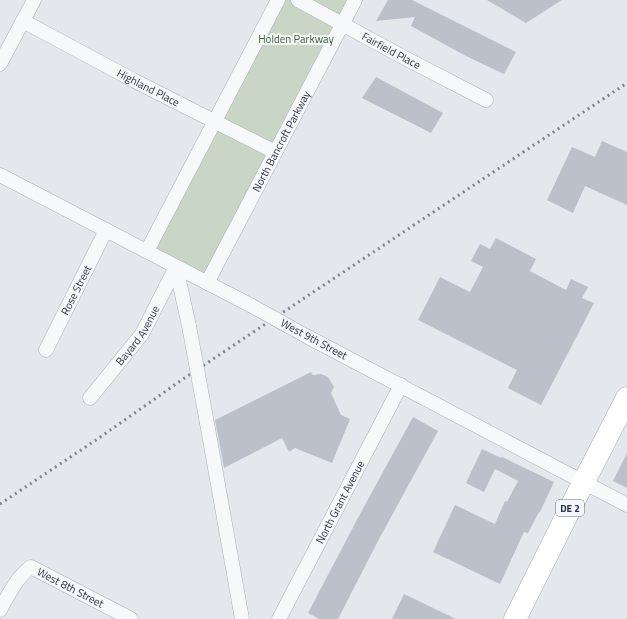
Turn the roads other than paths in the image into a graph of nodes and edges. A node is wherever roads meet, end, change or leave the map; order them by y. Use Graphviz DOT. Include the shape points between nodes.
graph roads {
  1 [pos="34,0"];
  2 [pos="278,0"];
  3 [pos="298,0"];
  4 [pos="355,0"];
  5 [pos="23,21"];
  6 [pos="342,25"];
  7 [pos="0,64"];
  8 [pos="486,100"];
  9 [pos="214,121"];
  10 [pos="275,152"];
  11 [pos="0,175"];
  12 [pos="106,230"];
  13 [pos="147,252"];
  14 [pos="176,267"];
  15 [pos="207,283"];
  16 [pos="46,350"];
  17 [pos="401,385"];
  18 [pos="90,398"];
  19 [pos="627,398"];
  20 [pos="583,482"];
  21 [pos="627,505"];
  22 [pos="0,610"];
  23 [pos="131,619"];
  24 [pos="242,619"];
  25 [pos="279,619"];
  26 [pos="515,619"];
  1 -- 5 [label="street"];
  2 -- 9 [label="street"];
  3 -- 6 [label="street, Fairfield Place"];
  4 -- 6 [label="street, North Bancroft Parkway"];
  5 -- 7 [label="street"];
  5 -- 9 [label="street, Highland Place"];
  6 -- 8 [label="street, Fairfield Place"];
  6 -- 10 [label="street, North Bancroft Parkway"];
  9 -- 10 [label="street, Highland Place"];
  9 -- 13 [label="street"];
  10 -- 15 [label="street, North Bancroft Parkway"];
  11 -- 12 [label="street, West 9th Street"];
  12 -- 13 [label="street, West 9th Street"];
  12 -- 16 [label="street, Rose Street"];
  13 -- 14 [label="street, West 9th Street"];
  14 -- 15 [label="street, West 9th Street"];
  14 -- 18 [label="street, Bayard Avenue" via="142,334"];
  14 -- 24 [label="street, bridge"];
  15 -- 17 [label="street, West 9th Street, bridge"];
  17 -- 20 [label="street, West 9th Street"];
  17 -- 25 [label="street, North Grant Avenue"];
  19 -- 20 [label="main road, DE 2"];
  20 -- 21 [label="street, West 9th Street"];
  20 -- 26 [label="main road, DE 2"];
  22 -- 23 [label="street, West 8th Street" via="17,579 31,567"];
}
